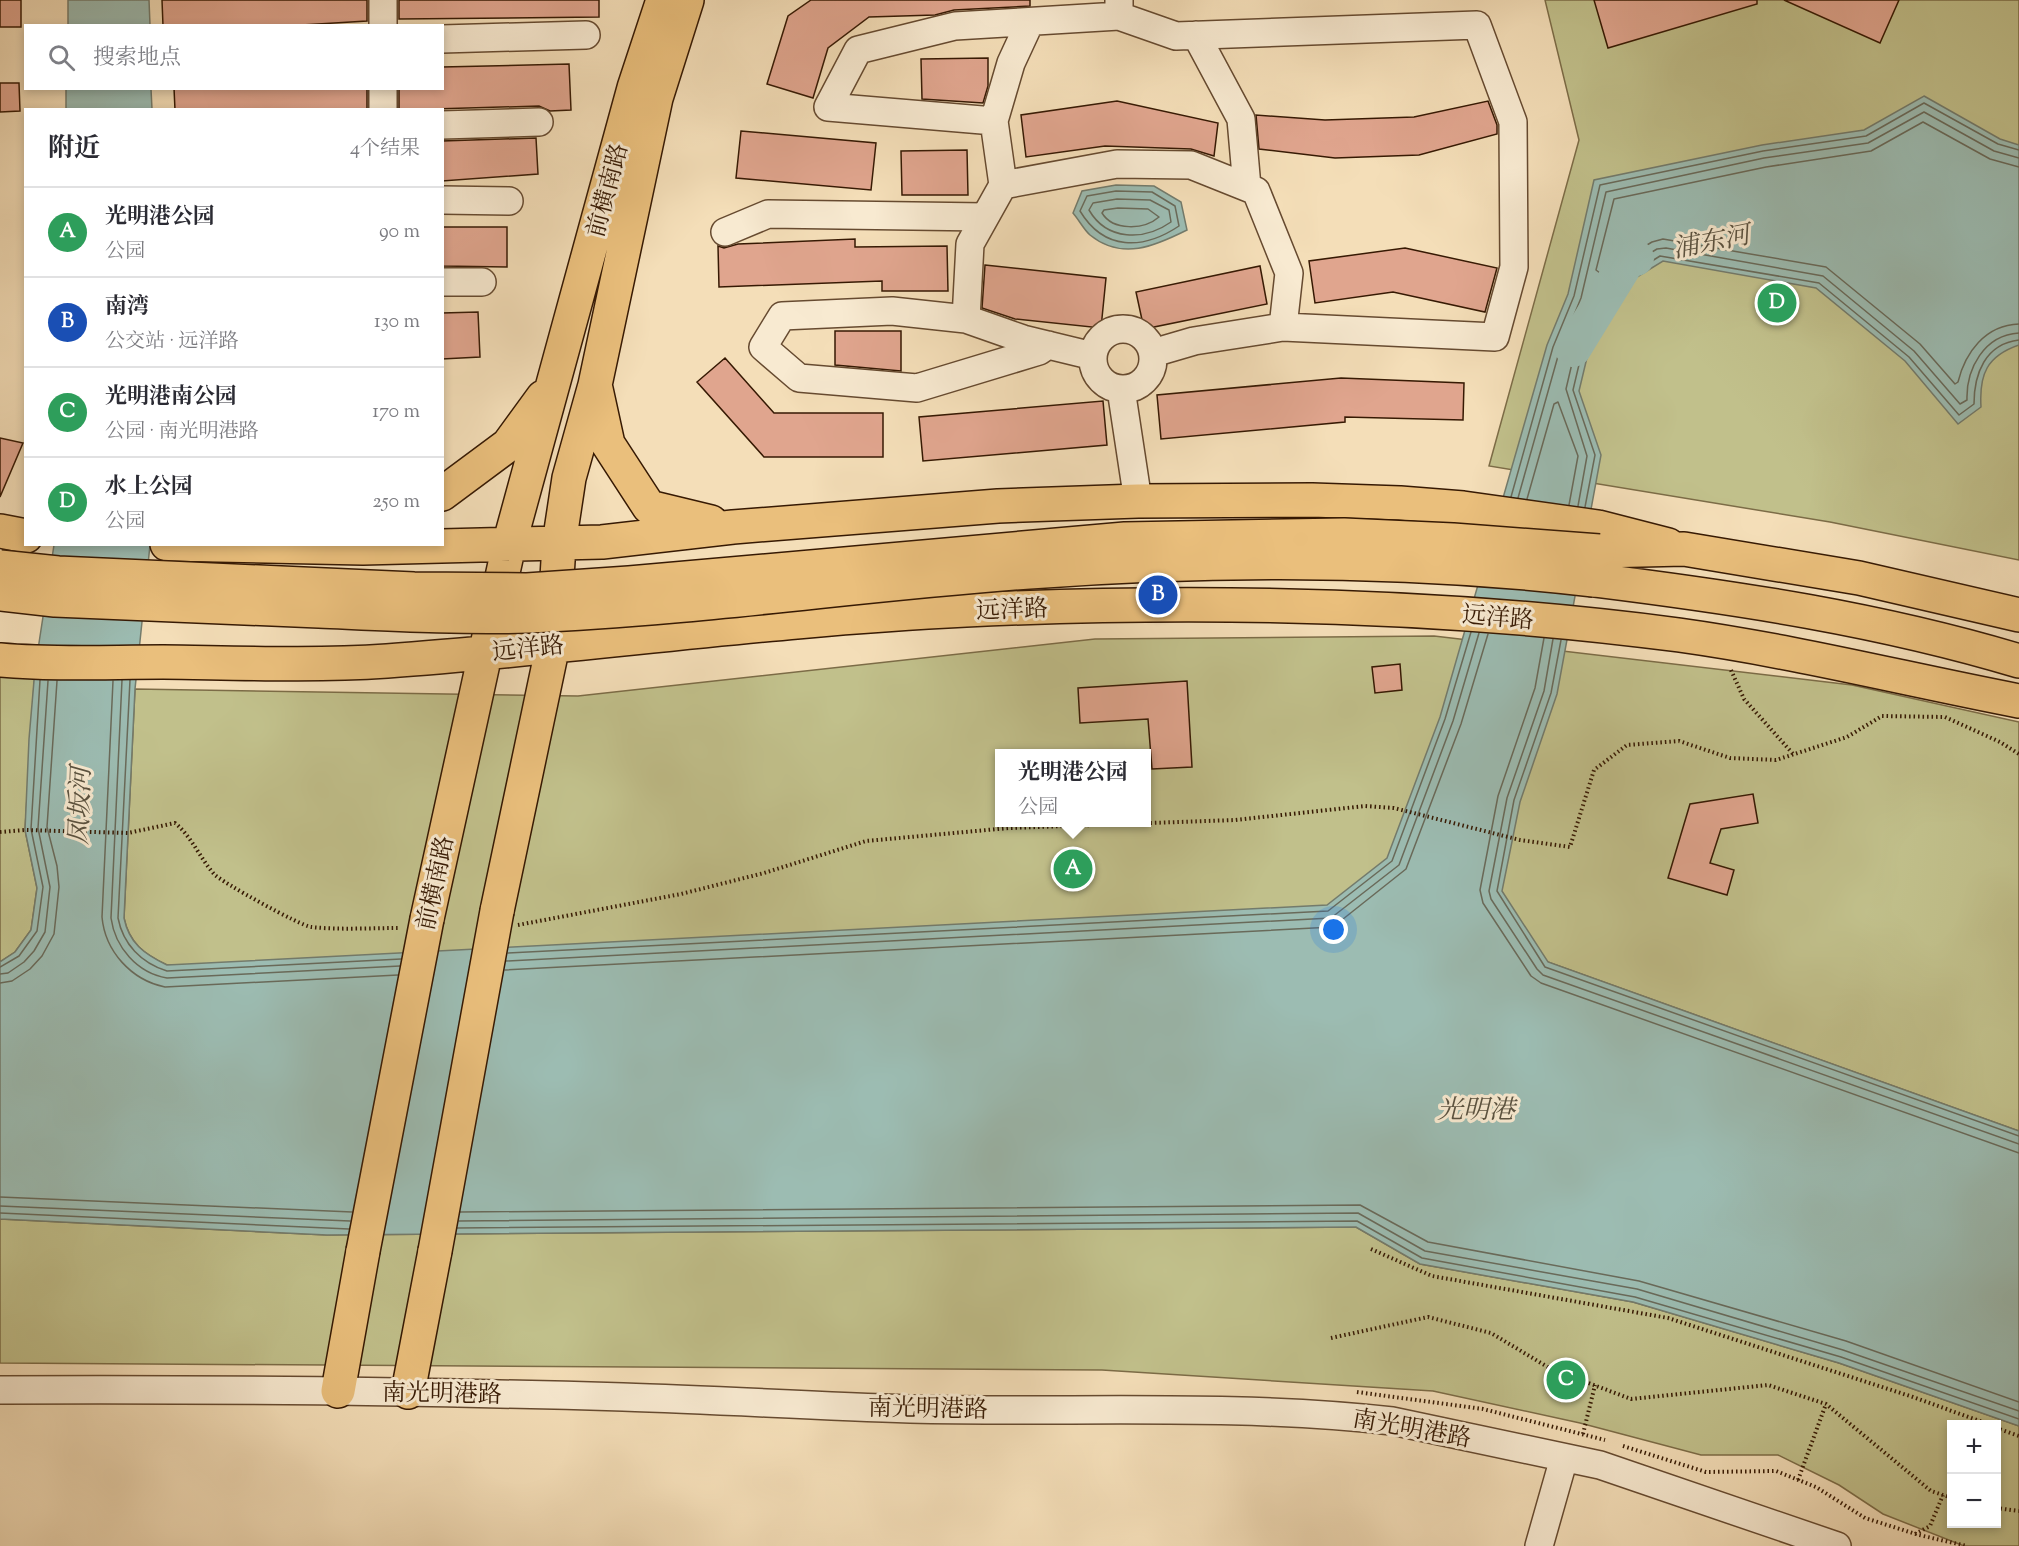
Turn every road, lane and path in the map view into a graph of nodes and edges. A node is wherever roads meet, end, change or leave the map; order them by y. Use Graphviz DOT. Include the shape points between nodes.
graph roads {
  1 [pos="382,0"];
  2 [pos="663,0"];
  3 [pos="687,0"];
  4 [pos="1119,8"];
  5 [pos="1030,22"];
  6 [pos="383,24"];
  7 [pos="586,35"];
  8 [pos="1196,35"];
  9 [pos="444,39"];
  10 [pos="383,90"];
  11 [pos="383,108"];
  12 [pos="994,121"];
  13 [pos="539,122"];
  14 [pos="444,125"];
  15 [pos="1003,185"];
  16 [pos="1247,188"];
  17 [pos="444,200"];
  18 [pos="509,201"];
  19 [pos="985,217"];
  20 [pos="725,232"];
  21 [pos="444,282"];
  22 [pos="482,282"];
  23 [pos="966,319"];
  24 [pos="1283,327"];
  25 [pos="1048,345"];
  26 [pos="1152,353"];
  27 [pos="1093,356"];
  28 [pos="555,381"];
  29 [pos="595,385"];
  30 [pos="1121,389"];
  31 [pos="444,493"];
  32 [pos="1138,501"];
  33 [pos="733,527"];
  34 [pos="559,544"];
  35 [pos="444,545"];
  36 [pos="509,545"];
  37 [pos="1597,553"];
  38 [pos="0,567"];
  39 [pos="0,594"];
  40 [pos="2019,615"];
  41 [pos="554,645"];
  42 [pos="487,652"];
  43 [pos="2019,661"];
  44 [pos="15,662"];
  45 [pos="1727,663"];
  46 [pos="2019,701"];
  47 [pos="2019,754"];
  48 [pos="1794,755"];
  49 [pos="1151,823"];
  50 [pos="1037,827"];
  51 [pos="0,832"];
  52 [pos="506,918"];
  53 [pos="418,923"];
  54 [pos="1371,1249"];
  55 [pos="1331,1338"];
  56 [pos="1595,1385"];
  57 [pos="0,1390"];
  58 [pos="338,1391"];
  59 [pos="408,1392"];
  60 [pos="1826,1404"];
  61 [pos="1975,1420"];
  62 [pos="2001,1430"];
  63 [pos="2019,1436"];
  64 [pos="1564,1458"];
  65 [pos="1798,1480"];
  66 [pos="1943,1495"];
  67 [pos="1947,1496"];
  68 [pos="2001,1508"];
  69 [pos="2019,1510"];
  70 [pos="1914,1534"];
  71 [pos="1539,1546"];
  72 [pos="1837,1546"];
  1 -- 6 [label="street"];
  2 -- 28 [label="main road, 前横南路" via="634,88"];
  3 -- 29 [label="main road, 前横南路" via="656,98"];
  4 -- 5 [label="street"];
  4 -- 8 [label="street" via="1176,36"];
  5 -- 12 [label="street" via="1011,63"];
  5 -- 12 [label="street" via="955,26 858,50 828,107"];
  7 -- 9 [label="street"];
  8 -- 16 [label="street" via="1240,119"];
  8 -- 24 [label="street" via="1477,25 1513,123 1514,267 1495,337"];
  10 -- 11 [label="street"];
  12 -- 15 [label="street"];
  13 -- 14 [label="street"];
  15 -- 16 [label="street" via="1117,164 1191,165"];
  15 -- 19 [label="street"];
  16 -- 24 [label="street" via="1256,191 1289,273"];
  17 -- 18 [label="street"];
  19 -- 20 [label="street" via="768,214"];
  19 -- 23 [label="street" via="970,244"];
  21 -- 22 [label="street"];
  23 -- 25 [label="street"];
  23 -- 25 [label="street" via="892,311 782,316 763,348 799,378 917,388"];
  24 -- 26 [label="street" via="1194,341"];
  25 -- 27 [label="street"];
  26 -- 27 [label="street" via="1143,337 1117,330 1101,339"];
  26 -- 30 [label="street" via="1151,371 1146,379"];
  27 -- 30 [label="street" via="1097,375"];
  28 -- 31 [label="main road, 前横南路" via="508,445"];
  28 -- 36 [label="main road, 前横南路"];
  29 -- 33 [label="main road, 前横南路" via="608,444 649,507"];
  29 -- 34 [label="main road, 前横南路" via="569,478"];
  30 -- 32 [label="street"];
  32 -- 33 [label="main road" via="998,506"];
  32 -- 37 [label="main road" via="1401,502 1463,508"];
  33 -- 34 [label="main road"];
  34 -- 36 [label="main road"];
  34 -- 41 [label="main road, 前横南路"];
  35 -- 36 [label="main road"];
  36 -- 42 [label="main road, 前横南路"];
  37 -- 38 [label="main road, bridge" via="1344,535 1125,539 527,590 414,589"];
  37 -- 39 [label="main road, bridge" via="1451,566 1234,561 1026,572 526,616 400,615 55,600"];
  37 -- 40 [label="main road" via="1684,549 1859,578"];
  37 -- 43 [label="main road" via="1720,596 1938,637"];
  41 -- 42 [label="main road, 远洋路"];
  41 -- 46 [label="main road, 远洋路" via="897,614 1033,608 1220,606 1447,613 1582,624 1774,651"];
  41 -- 52 [label="main road, 前横南路"];
  42 -- 44 [label="main road, 远洋路" via="327,664"];
  42 -- 53 [label="main road, 前横南路"];
  45 -- 48 [label="path" via="1744,699"];
  47 -- 48 [label="path" via="1945,717 1882,716 1847,737"];
  48 -- 49 [label="path" via="1776,760 1730,758 1679,741 1627,745 1594,770 1570,847 1520,840 1394,808 1365,806 1235,820"];
  50 -- 52 [label="path" via="866,841 681,894"];
  51 -- 53 [label="path" via="128,833 174,823 215,876 308,927"];
  52 -- 59 [label="main road, 前横南路, bridge"];
  53 -- 58 [label="main road, 前横南路, bridge"];
  54 -- 61 [label="path" via="1432,1276 1668,1318"];
  55 -- 56 [label="path" via="1428,1317 1491,1333 1551,1369"];
  56 -- 60 [label="path" via="1631,1399 1768,1385"];
  56 -- 64 [label="path" via="1583,1434"];
  57 -- 58 [label="street, 南光明港路"];
  58 -- 59 [label="street, 南光明港路"];
  59 -- 64 [label="street, 南光明港路" via="934,1410 1303,1413 1392,1421"];
  60 -- 65 [label="path"];
  60 -- 66 [label="path" via="1931,1491"];
  62 -- 63 [label="path"];
  64 -- 71 [label="street"];
  64 -- 72 [label="street, 南光明港路" via="1600,1466"];
  66 -- 67 [label="path"];
  66 -- 70 [label="path" via="1930,1526"];
  68 -- 69 [label="path"];
}
